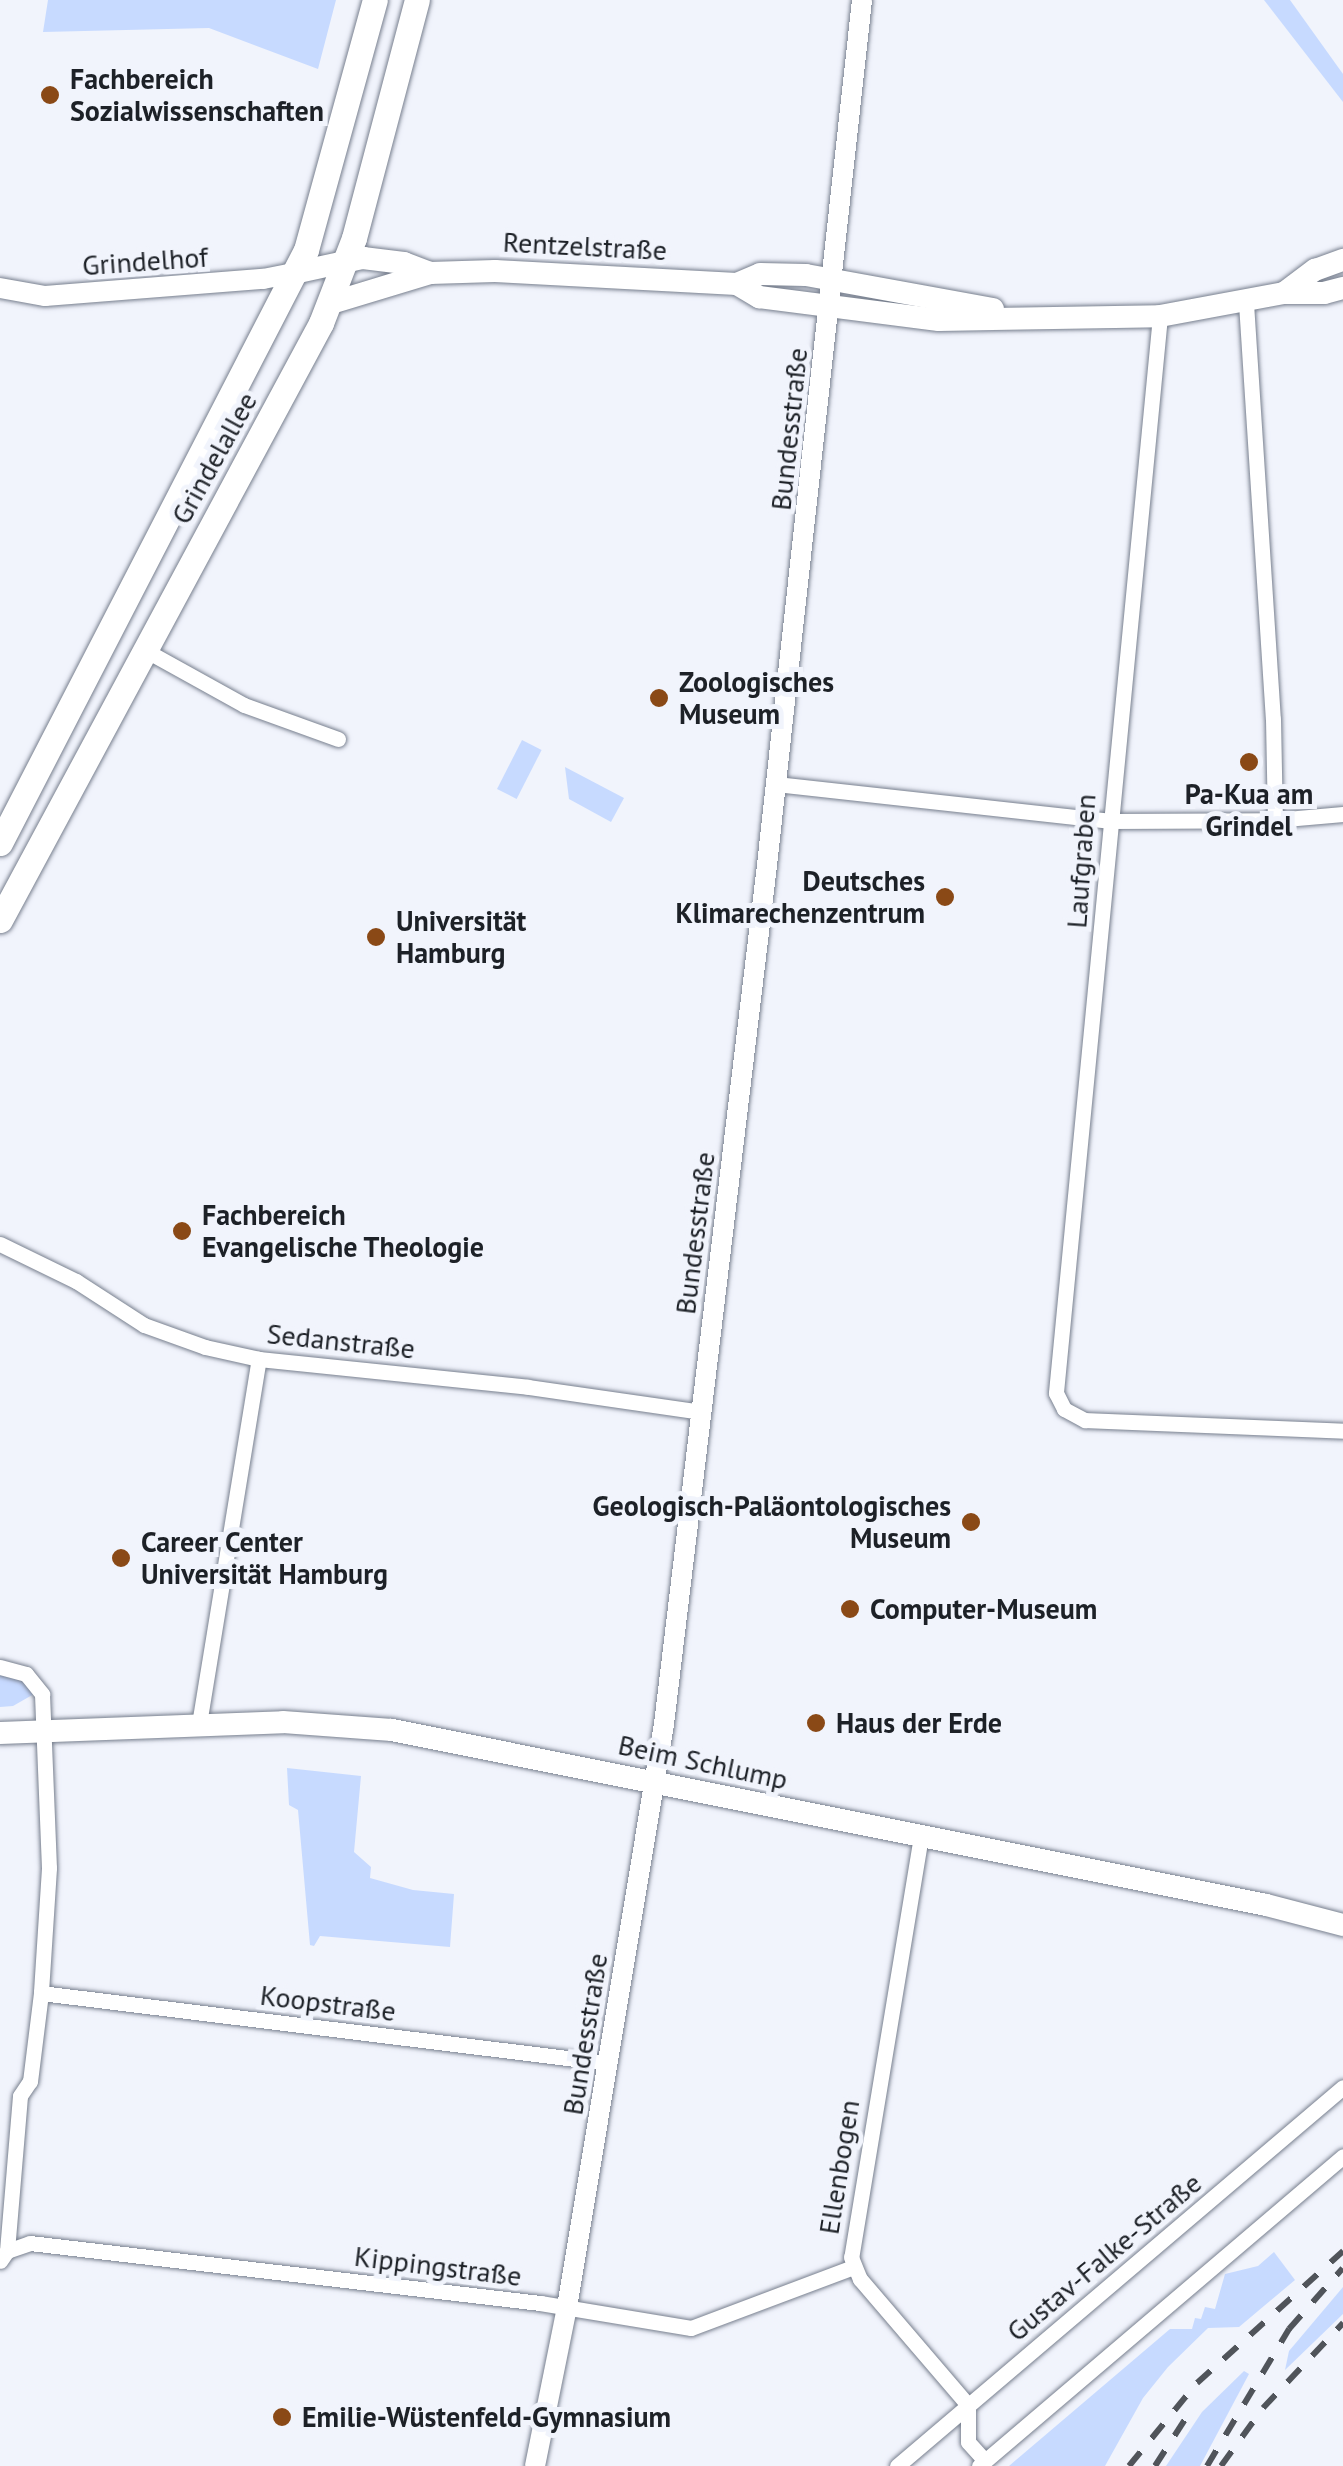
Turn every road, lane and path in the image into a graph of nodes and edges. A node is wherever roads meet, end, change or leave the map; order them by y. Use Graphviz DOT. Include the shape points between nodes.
graph roads {
  1 [pos="375,0"];
  2 [pos="417,0"];
  3 [pos="862,0"];
  4 [pos="348,260"];
  5 [pos="1343,260"];
  6 [pos="294,272"];
  7 [pos="430,273"];
  8 [pos="832,280"];
  9 [pos="737,284"];
  10 [pos="0,288"];
  11 [pos="1343,288"];
  12 [pos="1284,292"];
  13 [pos="1246,303"];
  14 [pos="328,304"];
  15 [pos="829,307"];
  16 [pos="1160,316"];
  17 [pos="1034,317"];
  18 [pos="143,649"];
  19 [pos="338,738"];
  20 [pos="776,784"];
  21 [pos="1340,810"];
  22 [pos="1275,820"];
  23 [pos="1109,821"];
  24 [pos="0,843"];
  25 [pos="0,920"];
  26 [pos="0,1244"];
  27 [pos="259,1359"];
  28 [pos="701,1412"];
  29 [pos="1343,1431"];
  30 [pos="0,1666"];
  31 [pos="199,1724"];
  32 [pos="44,1732"];
  33 [pos="0,1733"];
  34 [pos="654,1782"];
  35 [pos="921,1836"];
  36 [pos="1343,1925"];
  37 [pos="41,1992"];
  38 [pos="608,2063"];
  39 [pos="1343,2087"];
  40 [pos="1343,2156"];
  41 [pos="4,2256"];
  42 [pos="853,2267"];
  43 [pos="567,2307"];
  44 [pos="968,2405"];
  45 [pos="982,2464"];
  46 [pos="535,2466"];
  47 [pos="897,2466"];
  1 -- 6 [label="main road, Grindelallee" via="316,219"];
  2 -- 4 [label="main road, Grindelallee"];
  3 -- 8 [label="street, Bundesstraße"];
  4 -- 6 [label="main road, Rentzelstraße"];
  4 -- 7 [label="main road, Rentzelstraße" via="404,263"];
  4 -- 14 [label="main road, Grindelallee"];
  5 -- 12 [label="main road, Rentzelstraße"];
  6 -- 10 [label="street, Grindelhof" via="45,296"];
  6 -- 24 [label="main road, Grindelallee"];
  7 -- 9 [label="main road, Rentzelstraße"];
  7 -- 14 [label="main road, Rentzelstraße"];
  8 -- 9 [label="main road, Rentzelstraße" via="760,274"];
  8 -- 15 [label="street, Bundesstraße"];
  8 -- 17 [label="main road, Rentzelstraße"];
  9 -- 15 [label="main road, Rentzelstraße" via="759,297"];
  11 -- 12 [label="main road, Rentzelstraße"];
  12 -- 13 [label="main road, Rentzelstraße"];
  13 -- 16 [label="main road, Rentzelstraße"];
  13 -- 22 [label="street"];
  14 -- 18 [label="main road, Grindelallee"];
  15 -- 17 [label="main road, Rentzelstraße" via="938,320"];
  15 -- 20 [label="street, Bundesstraße"];
  16 -- 17 [label="main road, Rentzelstraße"];
  16 -- 23 [label="street, Laufgraben"];
  18 -- 19 [label="street" via="244,705"];
  18 -- 25 [label="main road, Grindelallee"];
  20 -- 23 [label="street"];
  20 -- 28 [label="street, Bundesstraße"];
  21 -- 22 [label="street"];
  22 -- 23 [label="street"];
  23 -- 29 [label="street, Laufgraben" via="1056,1385 1064,1409 1085,1420"];
  26 -- 27 [label="street, Sedanstraße" via="76,1280 144,1324"];
  27 -- 28 [label="street, Sedanstraße" via="528,1386"];
  27 -- 31 [label="street"];
  28 -- 34 [label="street, Bundesstraße"];
  30 -- 32 [label="street" via="34,1680 42,1694"];
  31 -- 32 [label="main road, Beim Schlump"];
  31 -- 34 [label="main road, Beim Schlump" via="357,1726"];
  32 -- 33 [label="main road, Beim Schlump"];
  32 -- 37 [label="street" via="49,1868"];
  34 -- 35 [label="main road, Beim Schlump"];
  34 -- 38 [label="street, Bundesstraße"];
  35 -- 36 [label="main road, Beim Schlump"];
  35 -- 42 [label="street, Ellenbogen" via="851,2244"];
  37 -- 38 [label="street, Koopstraße"];
  37 -- 41 [label="street" via="30,2081 11,2097"];
  38 -- 43 [label="street, Bundesstraße"];
  39 -- 44 [label="street, Gustav-Falke-Straße"];
  40 -- 45 [label="street"];
  41 -- 43 [label="street, Kippingstraße" via="30,2242"];
  42 -- 43 [label="street, Kippingstraße" via="690,2328"];
  42 -- 44 [label="street, Ellenbogen"];
  43 -- 46 [label="street, Bundesstraße"];
  44 -- 45 [label="street, Ellenbogen" via="968,2442"];
  44 -- 47 [label="street, Gustav-Falke-Straße"];
}
